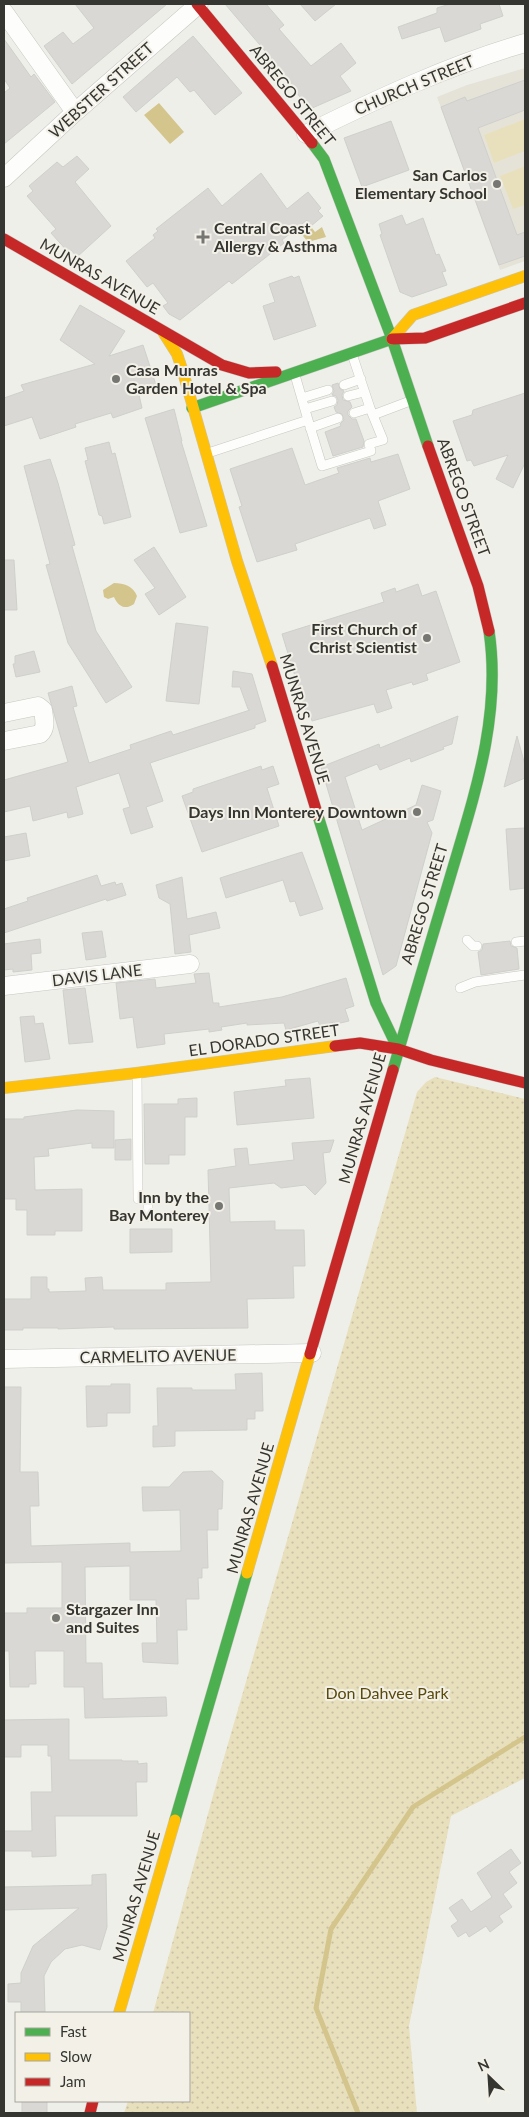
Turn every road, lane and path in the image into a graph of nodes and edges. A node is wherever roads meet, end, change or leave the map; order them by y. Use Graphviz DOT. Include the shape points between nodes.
graph roads {
  1 [pos="198,4"];
  2 [pos="4,12"];
  3 [pos="525,43"];
  4 [pos="75,112"];
  5 [pos="306,134"];
  6 [pos="4,178"];
  7 [pos="4,239"];
  8 [pos="525,276"];
  9 [pos="525,303"];
  10 [pos="164,332"];
  11 [pos="392,339"];
  12 [pos="352,353"];
  13 [pos="294,372"];
  14 [pos="361,379"];
  15 [pos="344,385"];
  16 [pos="328,390"];
  17 [pos="364,392"];
  18 [pos="348,396"];
  19 [pos="302,398"];
  20 [pos="413,400"];
  21 [pos="332,401"];
  22 [pos="192,408"];
  23 [pos="305,409"];
  24 [pos="371,412"];
  25 [pos="354,413"];
  26 [pos="338,418"];
  27 [pos="309,424"];
  28 [pos="205,454"];
  29 [pos="4,713"];
  30 [pos="4,741"];
  31 [pos="467,940"];
  32 [pos="477,946"];
  33 [pos="190,964"];
  34 [pos="525,975"];
  35 [pos="4,986"];
  36 [pos="460,988"];
  37 [pos="398,1049"];
  38 [pos="136,1073"];
  39 [pos="525,1083"];
  40 [pos="4,1088"];
  41 [pos="148,1217"];
  42 [pos="312,1353"];
  43 [pos="4,1359"];
  44 [pos="119,2012"];
  1 -- 4 [label="street, WEBSTER STREET"];
  1 -- 5 [label="main road, ABREGO STREET"];
  2 -- 4 [label="street"];
  3 -- 5 [label="street, CHURCH STREET" via="421,80"];
  4 -- 6 [label="street, WEBSTER STREET"];
  5 -- 11 [label="main road, ABREGO STREET" via="331,174"];
  7 -- 10 [label="main road, MUNRAS AVENUE"];
  8 -- 11 [label="main road" via="414,315"];
  9 -- 11 [label="main road" via="425,338"];
  10 -- 13 [label="main road" via="231,369 249,373"];
  10 -- 22 [label="main road, MUNRAS AVENUE" via="177,354"];
  11 -- 12 [label="main road"];
  11 -- 20 [label="main road, ABREGO STREET"];
  12 -- 13 [label="main road"];
  12 -- 14 [label="lane"];
  13 -- 19 [label="lane"];
  13 -- 22 [label="main road"];
  14 -- 15 [label="lane"];
  14 -- 17 [label="lane"];
  16 -- 19 [label="lane"];
  17 -- 18 [label="lane"];
  17 -- 24 [label="lane"];
  19 -- 23 [label="lane"];
  20 -- 24 [label="lane"];
  20 -- 37 [label="main road, ABREGO STREET" via="486,613 492,681 488,740 481,772"];
  21 -- 23 [label="lane"];
  22 -- 28 [label="main road, MUNRAS AVENUE"];
  23 -- 27 [label="lane"];
  24 -- 25 [label="lane"];
  24 -- 27 [label="lane" via="383,440 369,444 371,451 322,466"];
  26 -- 27 [label="lane"];
  27 -- 28 [label="lane"];
  28 -- 37 [label="main road, MUNRAS AVENUE" via="376,1003"];
  29 -- 30 [label="street" via="38,706 43,710 45,722 40,734"];
  31 -- 32 [label="lane"];
  33 -- 35 [label="street, DAVIS LANE"];
  34 -- 36 [label="lane" via="475,982"];
  37 -- 38 [label="main road, EL DORADO STREET" via="360,1043"];
  37 -- 39 [label="main road, EL DORADO STREET"];
  37 -- 42 [label="main road, MUNRAS AVENUE"];
  38 -- 40 [label="main road, EL DORADO STREET"];
  38 -- 41 [label="lane" via="138,1198 148,1199"];
  42 -- 43 [label="street, CARMELITO AVENUE"];
  42 -- 44 [label="main road, MUNRAS AVENUE"];
}
